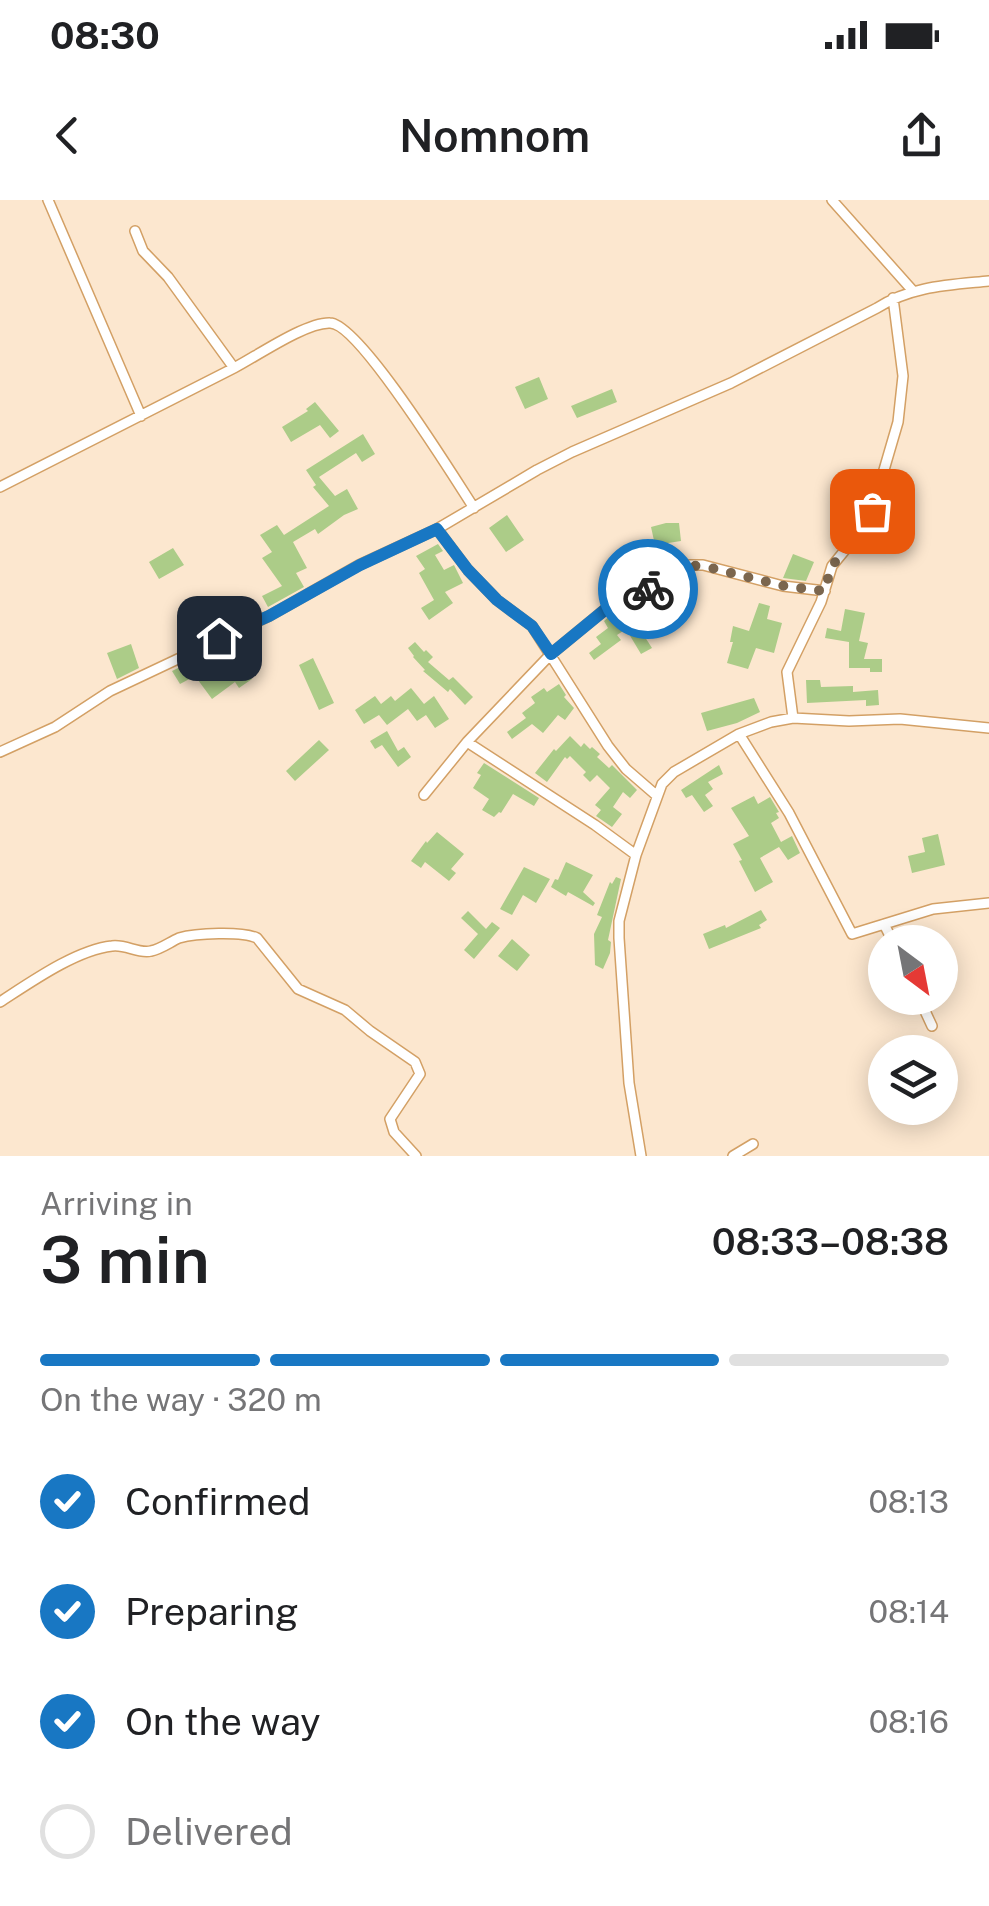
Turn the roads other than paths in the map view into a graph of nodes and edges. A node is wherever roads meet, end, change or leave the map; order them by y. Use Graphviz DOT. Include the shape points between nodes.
graph roads {
  1 [pos="48,200"];
  2 [pos="832,200"];
  3 [pos="135,231"];
  4 [pos="989,281"];
  5 [pos="913,291"];
  6 [pos="893,298"];
  7 [pos="234,368"];
  8 [pos="141,416"];
  9 [pos="0,487"];
  10 [pos="474,508"];
  11 [pos="437,529"];
  12 [pos="824,591"];
  13 [pos="551,654"];
  14 [pos="792,718"];
  15 [pos="989,728"];
  16 [pos="739,734"];
  17 [pos="467,742"];
  18 [pos="0,752"];
  19 [pos="424,795"];
  20 [pos="656,795"];
  21 [pos="636,854"];
  22 [pos="989,903"];
  23 [pos="884,924"];
  24 [pos="0,1002"];
  25 [pos="927,1015"];
  26 [pos="932,1026"];
  27 [pos="753,1144"];
  28 [pos="416,1156"];
  29 [pos="641,1156"];
  30 [pos="734,1156"];
  1 -- 8 [label="street"];
  2 -- 5 [label="street"];
  3 -- 7 [label="street" via="143,251"];
  4 -- 5 [label="street"];
  5 -- 6 [label="street"];
  6 -- 10 [label="street" via="731,383 572,452"];
  6 -- 12 [label="street" via="903,376 898,422 872,511 832,566"];
  7 -- 8 [label="street"];
  7 -- 10 [label="street" via="316,325 340,325 411,412"];
  8 -- 9 [label="street"];
  10 -- 11 [label="street"];
  11 -- 13 [label="street"];
  11 -- 18 [label="street"];
  12 -- 13 [label="street" via="690,565 612,604"];
  12 -- 14 [label="street" via="787,672"];
  13 -- 17 [label="street"];
  13 -- 20 [label="street" via="608,746"];
  14 -- 15 [label="street"];
  14 -- 16 [label="street"];
  16 -- 20 [label="street" via="674,772"];
  16 -- 23 [label="street" via="850,932"];
  17 -- 19 [label="street"];
  17 -- 21 [label="street"];
  20 -- 21 [label="street"];
  21 -- 29 [label="street" via="618,938"];
  22 -- 23 [label="street" via="934,908"];
  24 -- 28 [label="street" via="47,972 110,946 144,952 194,935 248,934 298,989 346,1010 415,1062 420,1074 390,1126"];
  25 -- 26 [label="street"];
  27 -- 30 [label="street"];
}
